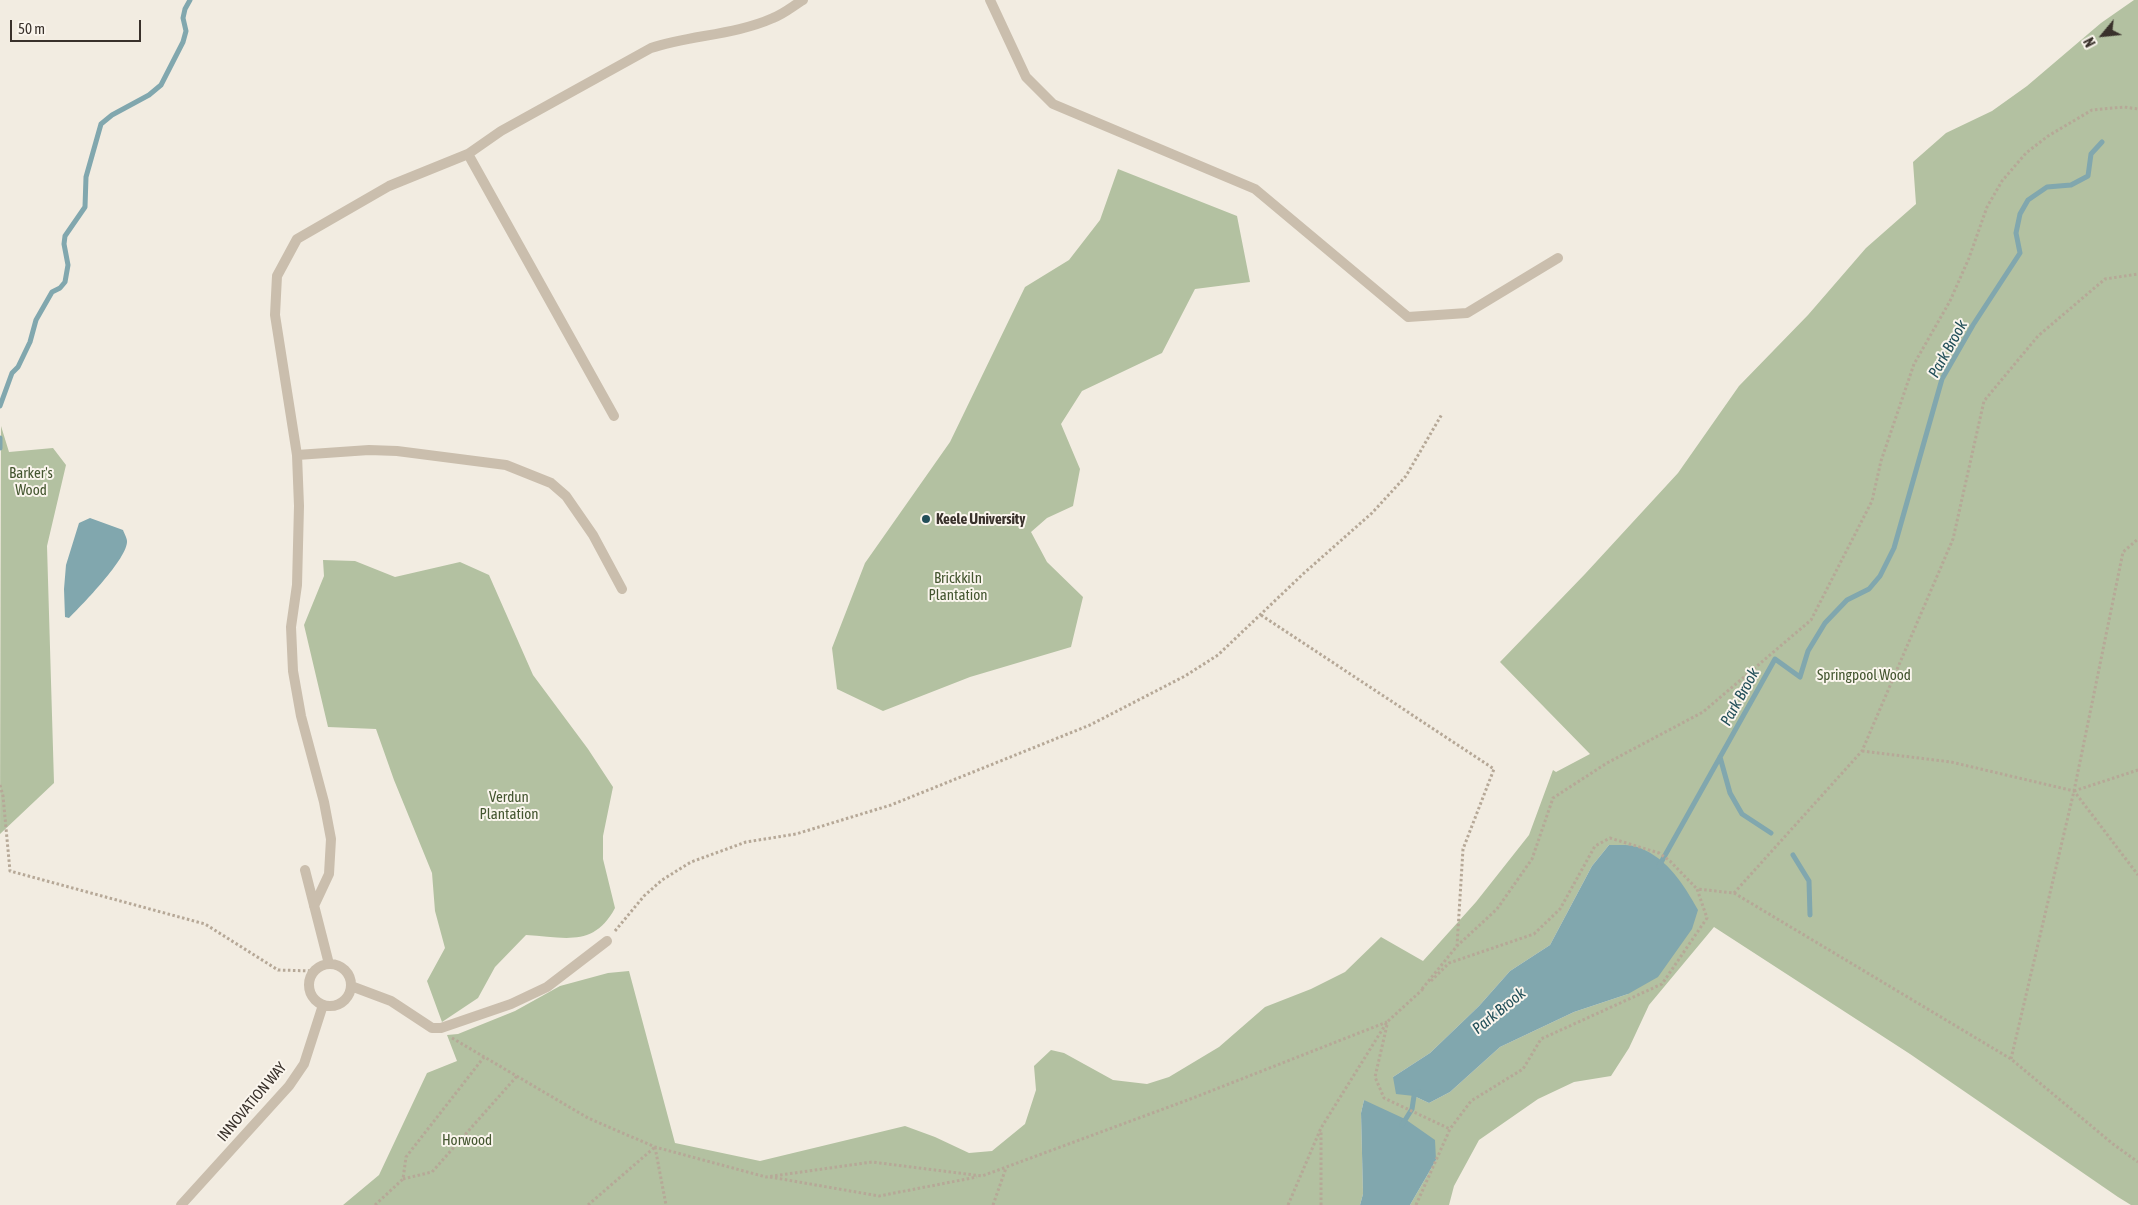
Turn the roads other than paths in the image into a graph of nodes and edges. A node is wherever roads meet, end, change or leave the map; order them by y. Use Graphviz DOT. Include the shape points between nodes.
graph roads {
  1 [pos="803,0"];
  2 [pos="990,0"];
  3 [pos="468,154"];
  4 [pos="1558,258"];
  5 [pos="614,416"];
  6 [pos="297,454"];
  7 [pos="622,589"];
  8 [pos="305,870"];
  9 [pos="314,906"];
  10 [pos="606,941"];
  11 [pos="329,964"];
  12 [pos="351,986"];
  13 [pos="323,1005"];
  14 [pos="181,1205"];
  1 -- 3 [label="lane" via="773,18 651,48 502,131"];
  2 -- 4 [label="lane" via="1026,77 1053,104 1255,189 1408,317 1467,313"];
  3 -- 5 [label="lane"];
  3 -- 6 [label="lane" via="389,186 297,239 277,276 275,315"];
  6 -- 7 [label="lane" via="397,451 506,465 551,483 566,496 593,535"];
  6 -- 9 [label="lane" via="299,506 297,585 291,627 293,670 331,839 329,874"];
  8 -- 9 [label="lane"];
  9 -- 11 [label="lane"];
  10 -- 12 [label="lane" via="547,987 511,1004 441,1028 432,1028 391,1001"];
  11 -- 12 [label="lane" via="346,972"];
  11 -- 13 [label="lane" via="313,971 308,985 313,999"];
  12 -- 13 [label="lane" via="338,1005"];
  13 -- 14 [label="lane, INNOVATION WAY" via="304,1064 289,1086"];
}
